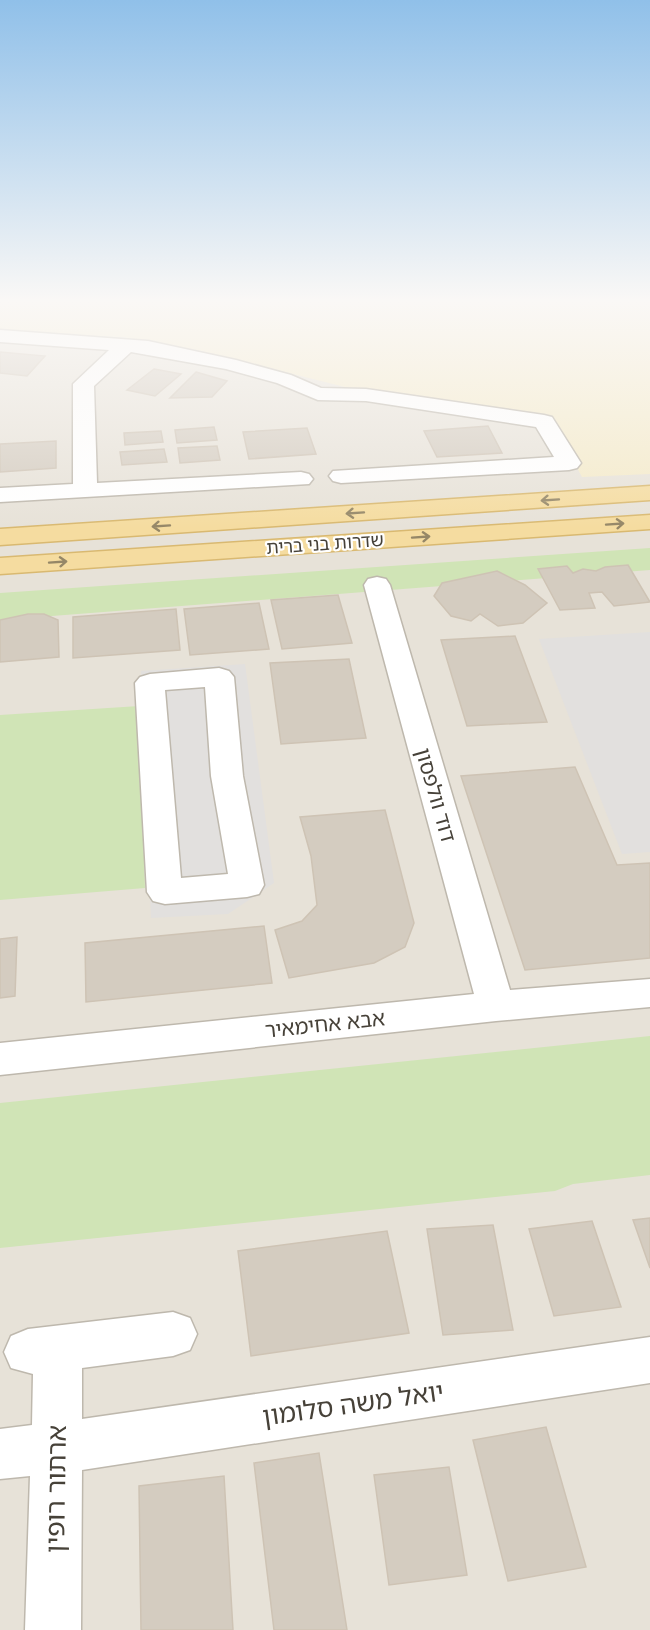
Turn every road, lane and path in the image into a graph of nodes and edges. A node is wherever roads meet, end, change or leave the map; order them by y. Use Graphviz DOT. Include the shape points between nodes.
graph roads {
  1 [pos="92,376"];
  2 [pos="267,376"];
  3 [pos="341,476"];
  4 [pos="301,479"];
  5 [pos="85,490"];
  6 [pos="650,494"];
  7 [pos="0,495"];
  8 [pos="650,522"];
  9 [pos="0,537"];
  10 [pos="0,566"];
  11 [pos="377,585"];
  12 [pos="247,885"];
  13 [pos="650,993"];
  14 [pos="496,1006"];
  15 [pos="0,1059"];
  16 [pos="173,1334"];
  17 [pos="650,1360"];
  18 [pos="57,1448"];
  19 [pos="0,1454"];
  20 [pos="53,1630"];
  1 -- 5 [label="street" via="83,384"];
  2 -- 3 [label="street" via="299,386 333,381 346,386 350,396 366,395 526,435"];
  4 -- 5 [label="street"];
  5 -- 7 [label="street"];
  6 -- 9 [label="main road, שדרות בני ברית, one-way"];
  10 -- 8 [label="main road, שדרות בני ברית, one-way"];
  11 -- 14 [label="street, דוד וולפסון"];
  12 -- 12 [label="street" via="227,776 219,678 150,683 165,892"];
  13 -- 14 [label="street, אבא אחימאיר"];
  14 -- 15 [label="street, אבא אחימאיר"];
  16 -- 18 [label="street, ארתור רופין" via="43,1350"];
  17 -- 18 [label="street, יואל משה סלומון"];
  18 -- 19 [label="street, יואל משה סלומון"];
  18 -- 20 [label="street, ארתור רופין"];
}
